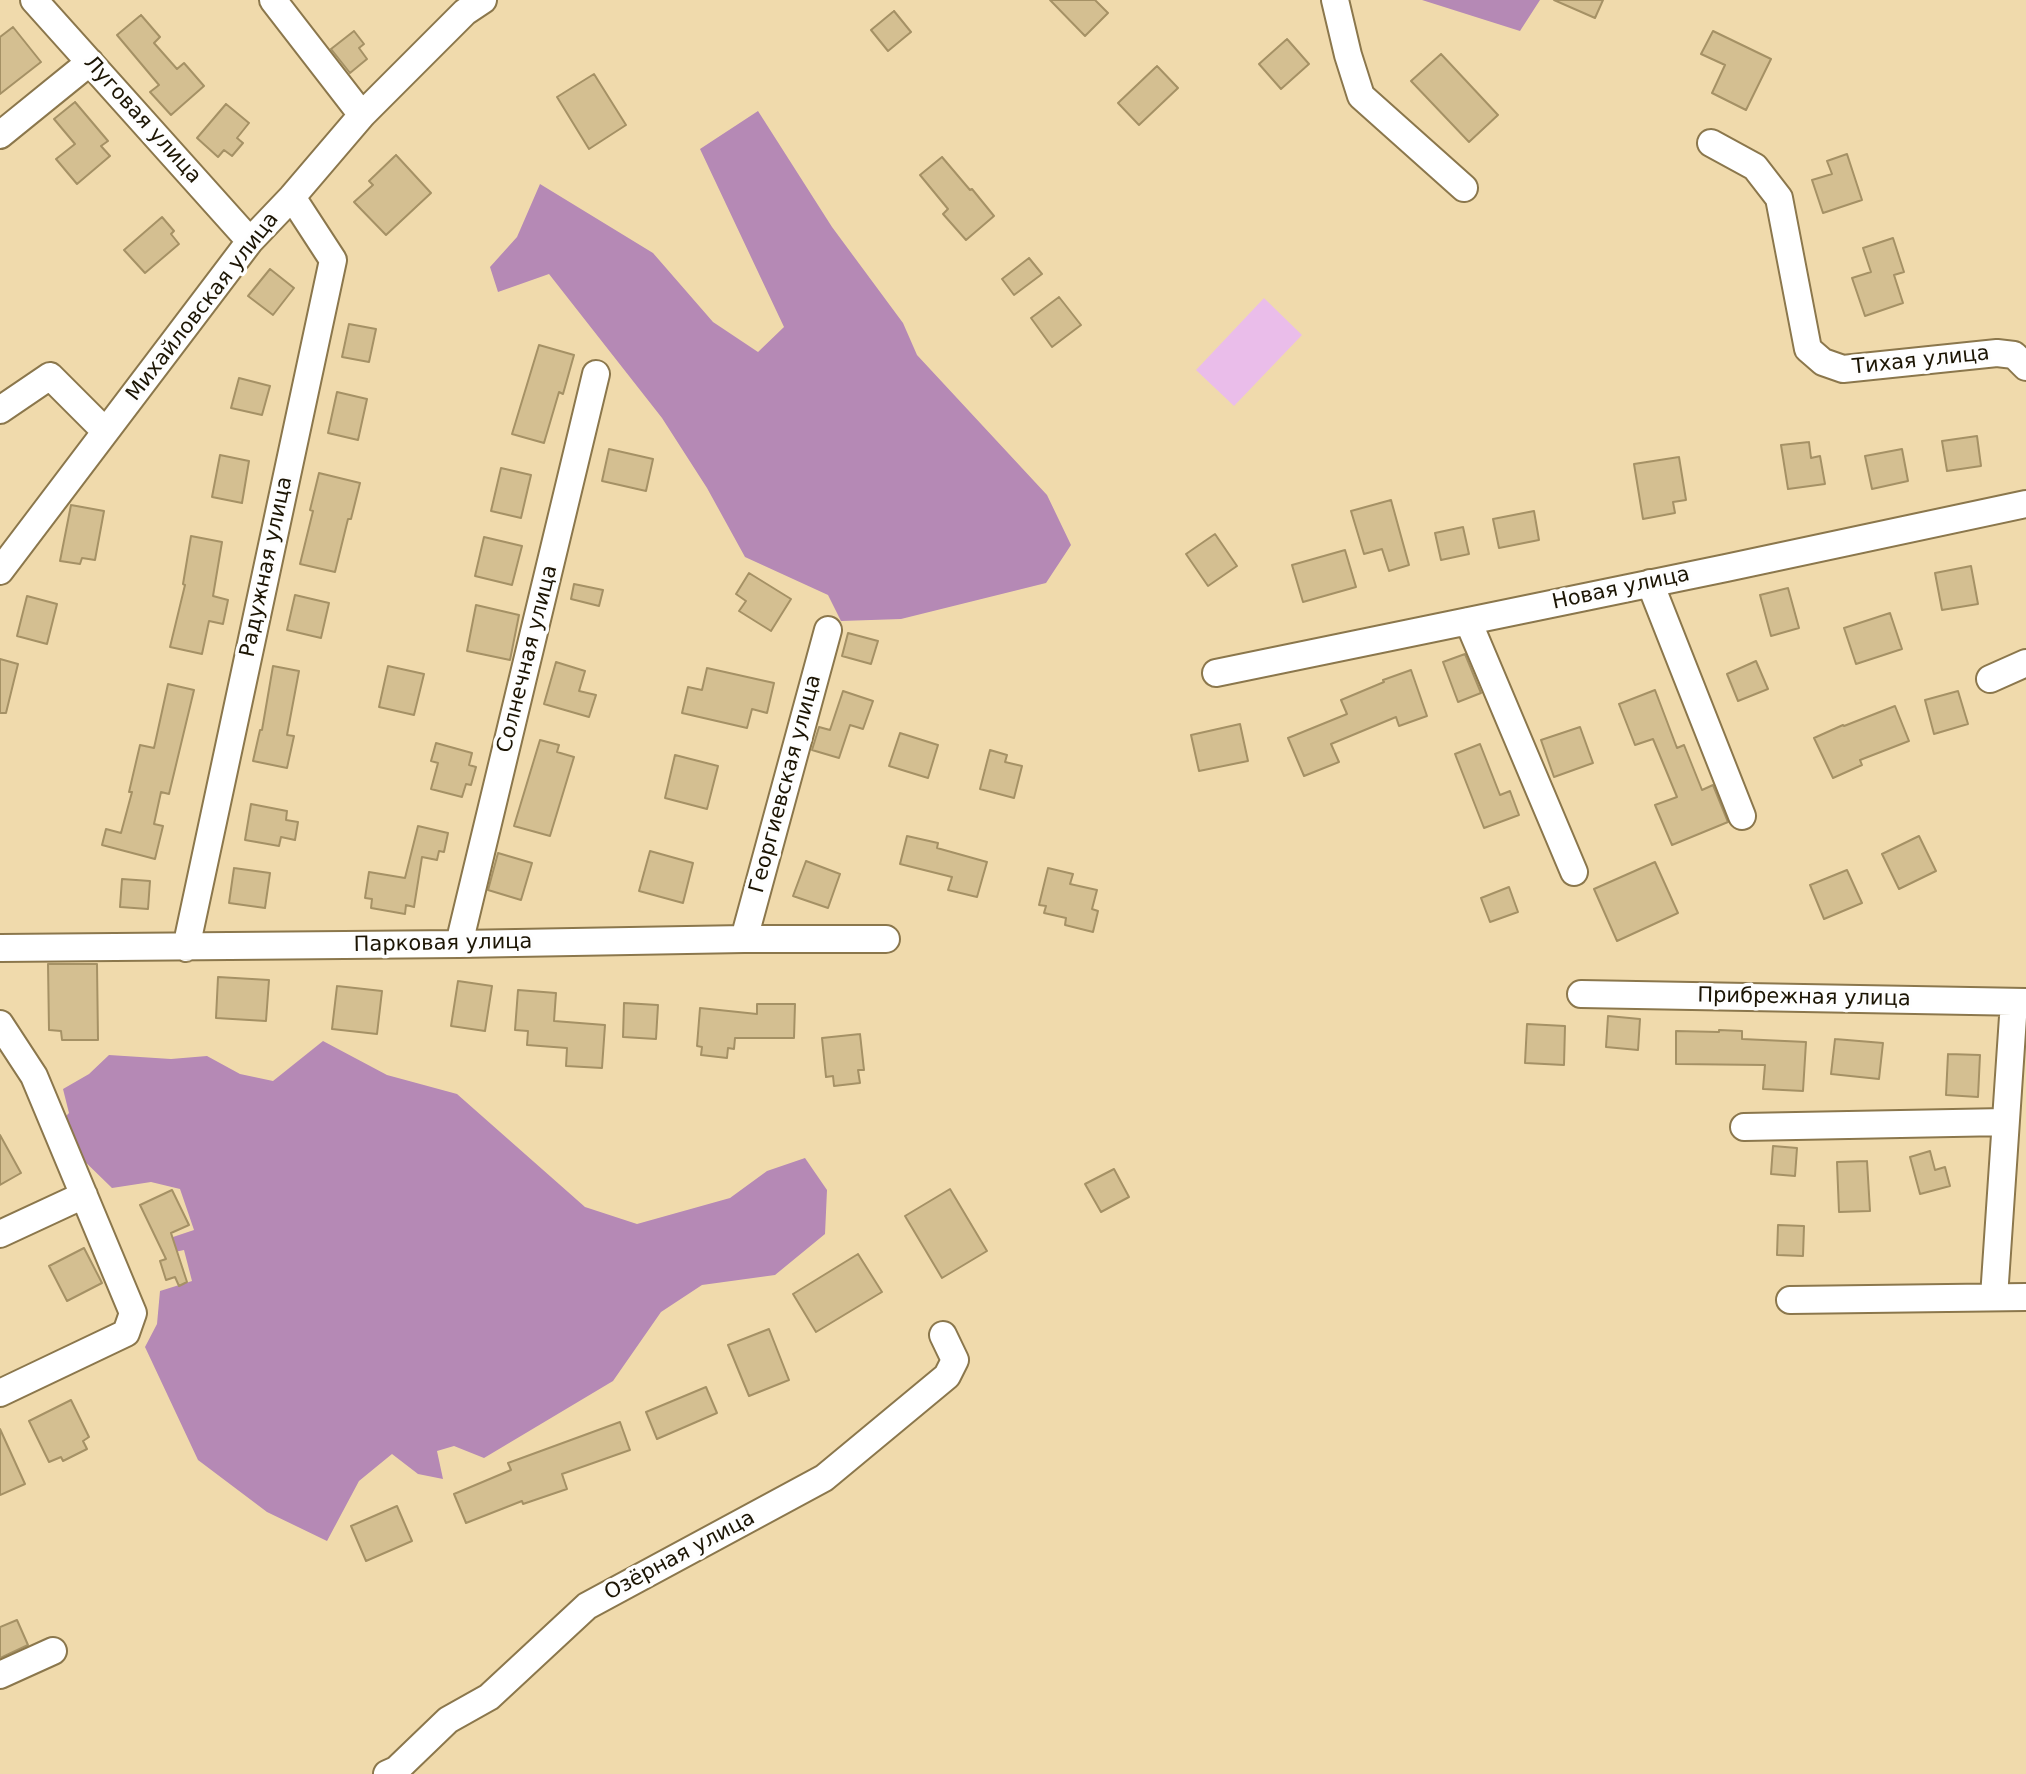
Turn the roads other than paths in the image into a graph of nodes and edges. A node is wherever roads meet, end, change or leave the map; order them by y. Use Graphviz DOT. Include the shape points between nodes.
graph roads {
  1 [pos="34,0"];
  2 [pos="273,0"];
  3 [pos="483,0"];
  4 [pos="1335,0"];
  5 [pos="90,62"];
  6 [pos="362,115"];
  7 [pos="0,135"];
  8 [pos="1711,143"];
  9 [pos="1464,188"];
  10 [pos="292,197"];
  11 [pos="250,241"];
  12 [pos="2026,367"];
  13 [pos="596,374"];
  14 [pos="0,410"];
  15 [pos="105,430"];
  16 [pos="2026,504"];
  17 [pos="0,571"];
  18 [pos="1650,583"];
  19 [pos="1468,621"];
  20 [pos="828,629"];
  21 [pos="2026,663"];
  22 [pos="1216,673"];
  23 [pos="1990,678"];
  24 [pos="1742,816"];
  25 [pos="1574,872"];
  26 [pos="744,939"];
  27 [pos="886,939"];
  28 [pos="459,944"];
  29 [pos="0,948"];
  30 [pos="186,948"];
  31 [pos="1581,994"];
  32 [pos="2020,1002"];
  33 [pos="0,1024"];
  34 [pos="2006,1122"];
  35 [pos="1744,1127"];
  36 [pos="84,1195"];
  37 [pos="0,1234"];
  38 [pos="1994,1297"];
  39 [pos="2026,1297"];
  40 [pos="1790,1300"];
  41 [pos="943,1335"];
  42 [pos="0,1393"];
  43 [pos="53,1651"];
  44 [pos="0,1675"];
  45 [pos="387,1774"];
  1 -- 5 [label="street, Луговая улица"];
  2 -- 6 [label="street"];
  3 -- 6 [label="street, Михайловская улица" via="465,12"];
  4 -- 9 [label="street" via="1361,96"];
  5 -- 7 [label="street"];
  5 -- 11 [label="street, Луговая улица"];
  6 -- 10 [label="street, Михайловская улица"];
  8 -- 12 [label="street, Тихая улица" via="1755,167 1779,198 1808,349 1823,362 1843,369 1997,352 2014,355"];
  10 -- 11 [label="street, Михайловская улица"];
  10 -- 30 [label="street, Радужная улица" via="333,260"];
  11 -- 15 [label="street, Михайловская улица"];
  13 -- 28 [label="street, Солнечная улица"];
  14 -- 15 [label="street" via="50,376"];
  15 -- 17 [label="street, Михайловская улица"];
  16 -- 18 [label="street, Новая улица"];
  18 -- 19 [label="street, Новая улица"];
  18 -- 24 [label="street"];
  19 -- 22 [label="street, Новая улица"];
  19 -- 25 [label="street"];
  20 -- 26 [label="street, Георгиевская улица"];
  21 -- 23 [label="street"];
  26 -- 27 [label="street, Парковая улица"];
  26 -- 28 [label="street, Парковая улица"];
  28 -- 30 [label="street, Парковая улица"];
  29 -- 30 [label="street, Парковая улица"];
  31 -- 32 [label="street, Прибрежная улица"];
  32 -- 34 [label="street"];
  33 -- 36 [label="street" via="34,1076"];
  34 -- 35 [label="street"];
  34 -- 38 [label="street"];
  36 -- 37 [label="street"];
  36 -- 42 [label="street" via="133,1313 125,1333"];
  38 -- 39 [label="street"];
  38 -- 40 [label="street"];
  41 -- 45 [label="street, Озёрная улица" via="955,1360 947,1376 824,1478 587,1606 489,1697 448,1720"];
  43 -- 44 [label="street"];
}
